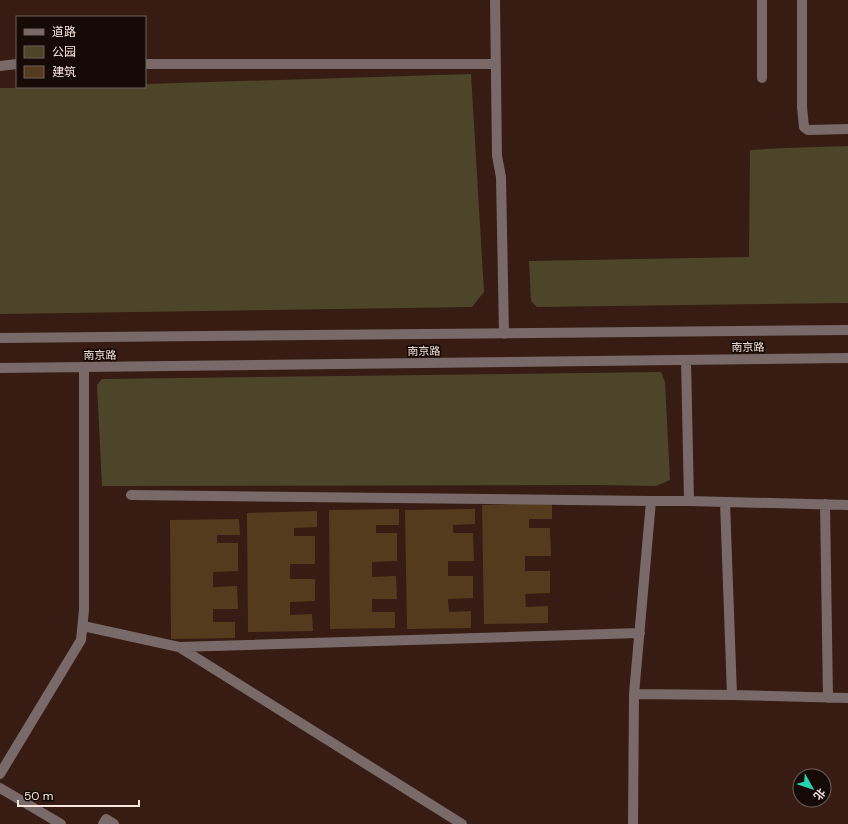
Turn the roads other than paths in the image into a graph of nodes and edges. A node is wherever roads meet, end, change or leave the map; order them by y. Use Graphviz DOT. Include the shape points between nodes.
graph roads {
  1 [pos="496,0"];
  2 [pos="762,0"];
  3 [pos="802,0"];
  4 [pos="16,64"];
  5 [pos="146,64"];
  6 [pos="495,64"];
  7 [pos="0,66"];
  8 [pos="762,78"];
  9 [pos="848,129"];
  10 [pos="848,330"];
  11 [pos="504,334"];
  12 [pos="0,338"];
  13 [pos="848,358"];
  14 [pos="686,360"];
  15 [pos="84,367"];
  16 [pos="0,368"];
  17 [pos="131,495"];
  18 [pos="651,501"];
  19 [pos="689,501"];
  20 [pos="725,502"];
  21 [pos="825,504"];
  22 [pos="848,505"];
  23 [pos="82,626"];
  24 [pos="640,633"];
  25 [pos="179,647"];
  26 [pos="634,694"];
  27 [pos="732,695"];
  28 [pos="828,698"];
  29 [pos="848,698"];
  30 [pos="0,774"];
  31 [pos="0,788"];
  32 [pos="61,824"];
  33 [pos="103,824"];
  34 [pos="114,824"];
  35 [pos="462,824"];
  36 [pos="633,824"];
  1 -- 6 [label="street"];
  2 -- 8 [label="street"];
  3 -- 9 [label="street" via="804,127 808,130"];
  4 -- 7 [label="street"];
  5 -- 6 [label="street"];
  6 -- 11 [label="street" via="497,156 501,177"];
  10 -- 11 [label="street, 南京路"];
  11 -- 12 [label="street, 南京路"];
  13 -- 14 [label="street, 南京路"];
  14 -- 15 [label="street, 南京路"];
  14 -- 19 [label="street"];
  15 -- 16 [label="street, 南京路"];
  15 -- 23 [label="street"];
  17 -- 18 [label="street"];
  18 -- 19 [label="street"];
  18 -- 24 [label="street"];
  19 -- 20 [label="street"];
  20 -- 21 [label="street"];
  20 -- 27 [label="street"];
  21 -- 22 [label="street"];
  21 -- 28 [label="street"];
  23 -- 25 [label="street"];
  23 -- 30 [label="street" via="81,640"];
  24 -- 25 [label="street"];
  24 -- 26 [label="street"];
  25 -- 35 [label="street"];
  26 -- 27 [label="street"];
  26 -- 36 [label="street"];
  27 -- 28 [label="street"];
  28 -- 29 [label="street"];
  31 -- 32 [label="street"];
  33 -- 34 [label="street" via="106,819"];
}
